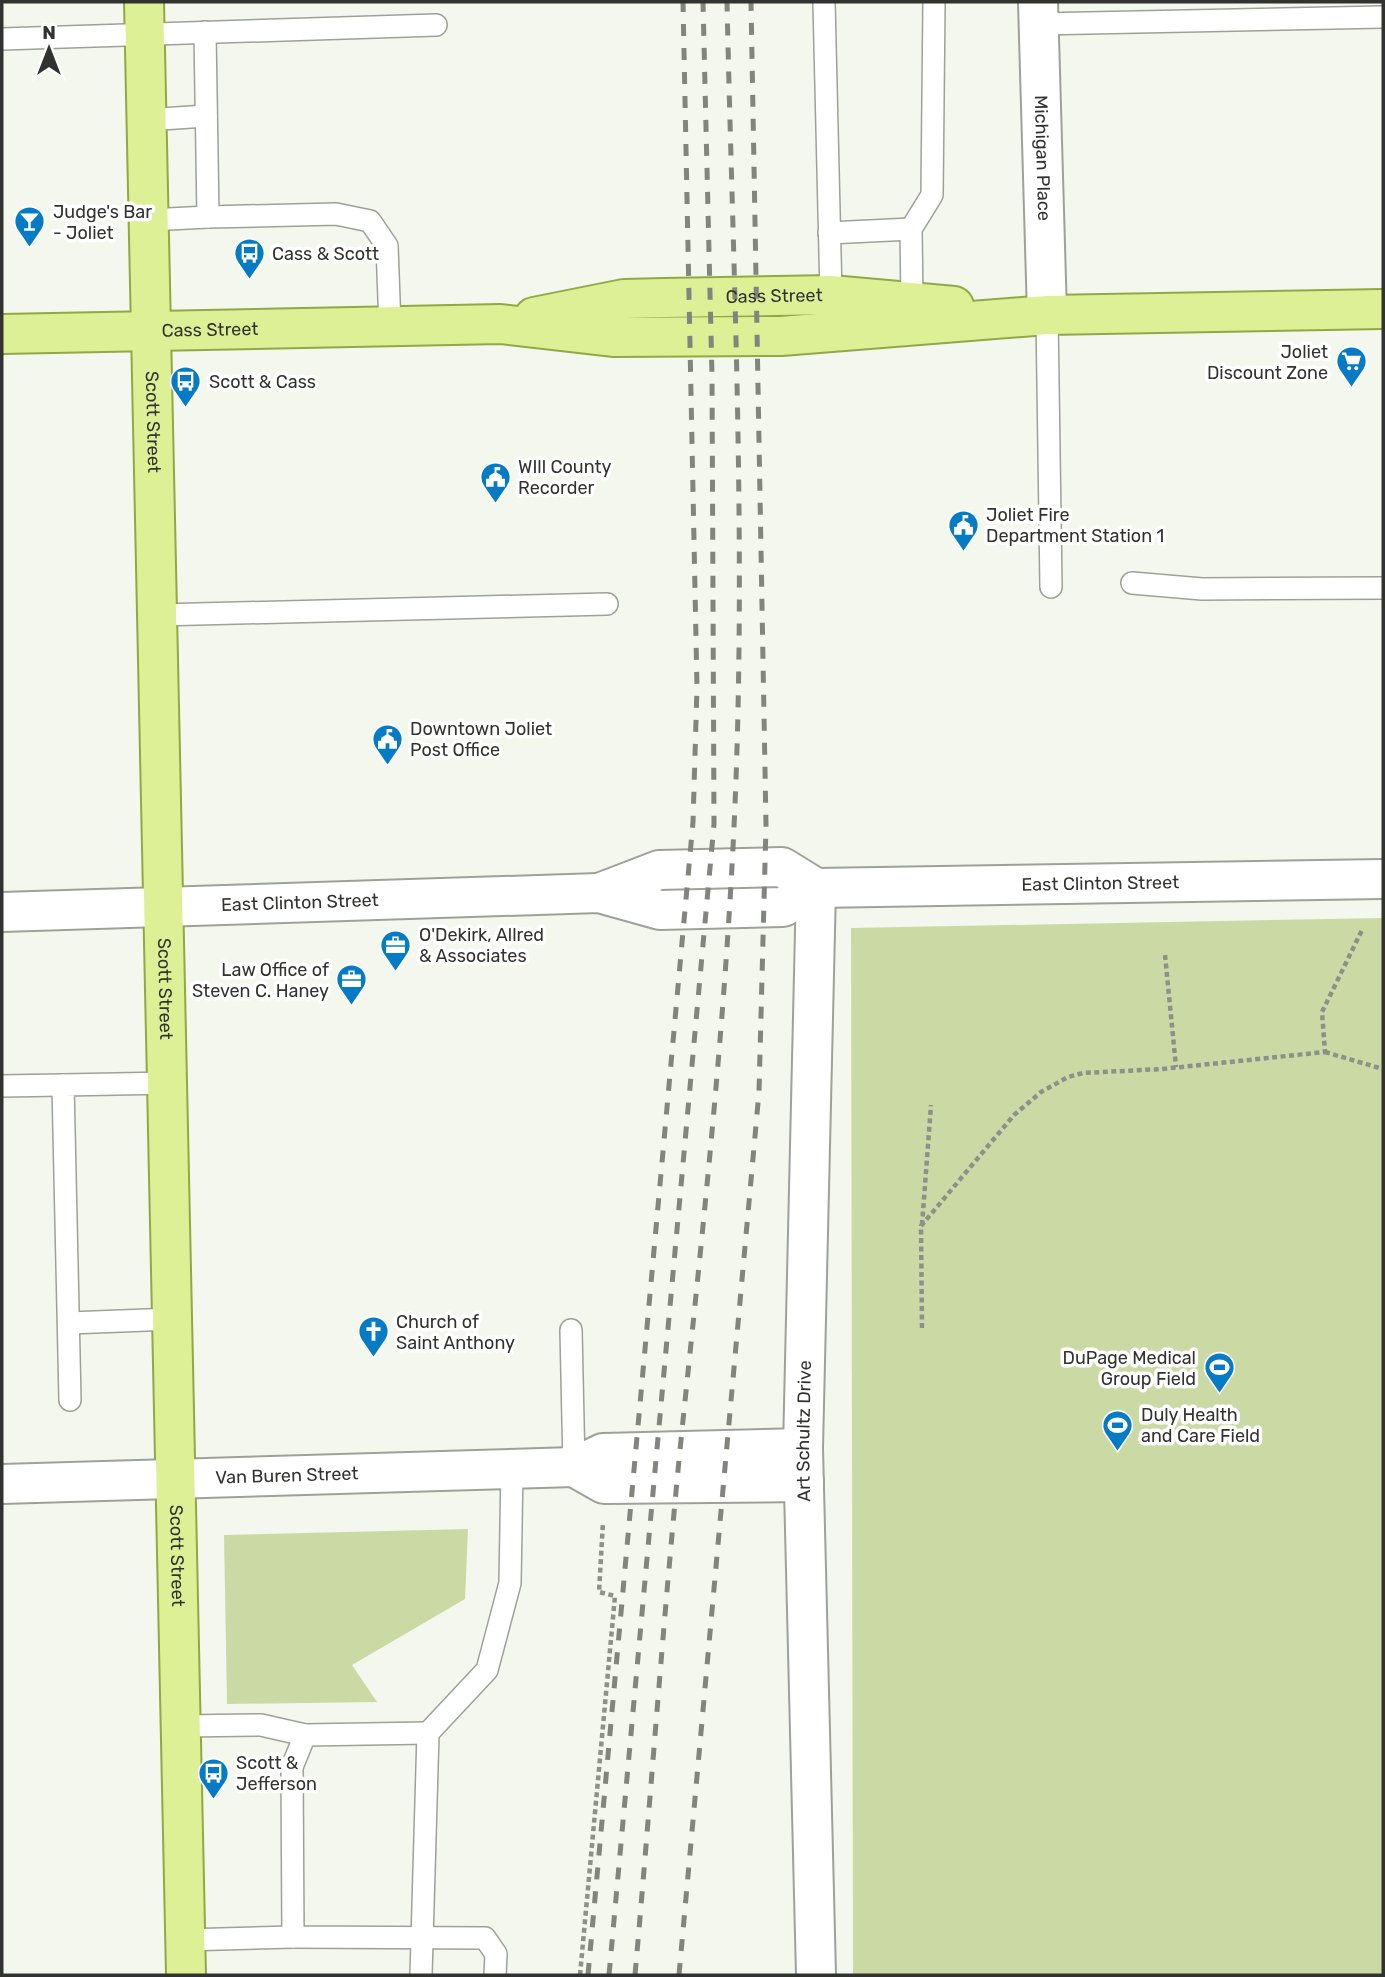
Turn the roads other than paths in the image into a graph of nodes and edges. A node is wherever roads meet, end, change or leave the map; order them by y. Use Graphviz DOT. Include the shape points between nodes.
graph roads {
  1 [pos="824,2"];
  2 [pos="933,2"];
  3 [pos="1039,13"];
  4 [pos="1383,17"];
  5 [pos="144,18"];
  6 [pos="436,26"];
  7 [pos="205,32"];
  8 [pos="2,38"];
  9 [pos="206,117"];
  10 [pos="146,120"];
  11 [pos="208,217"];
  12 [pos="149,220"];
  13 [pos="911,229"];
  14 [pos="829,233"];
  15 [pos="831,295"];
  16 [pos="912,302"];
  17 [pos="1383,309"];
  18 [pos="1047,315"];
  19 [pos="501,324"];
  20 [pos="390,326"];
  21 [pos="151,330"];
  22 [pos="2,334"];
  23 [pos="1132,583"];
  24 [pos="1051,587"];
  25 [pos="1383,588"];
  26 [pos="607,604"];
  27 [pos="158,615"];
  28 [pos="1383,879"];
  29 [pos="816,888"];
  30 [pos="165,908"];
  31 [pos="2,912"];
  32 [pos="169,1083"];
  33 [pos="63,1085"];
  34 [pos="2,1086"];
  35 [pos="173,1319"];
  36 [pos="69,1323"];
  37 [pos="571,1330"];
  38 [pos="70,1400"];
  39 [pos="803,1465"];
  40 [pos="574,1467"];
  41 [pos="512,1469"];
  42 [pos="176,1479"];
  43 [pos="2,1484"];
  44 [pos="181,1726"];
  45 [pos="428,1733"];
  46 [pos="305,1735"];
  47 [pos="293,1937"];
  48 [pos="423,1938"];
  49 [pos="185,1957"];
  50 [pos="421,1975"];
  51 [pos="495,1975"];
  52 [pos="816,1975"];
  1 -- 14 [label="lane"];
  2 -- 13 [label="lane" via="932,195"];
  3 -- 4 [label="lane"];
  3 -- 18 [label="street, Michigan Place"];
  5 -- 7 [label="lane"];
  5 -- 8 [label="lane"];
  5 -- 10 [label="main road, Scott Street"];
  6 -- 7 [label="lane"];
  7 -- 9 [label="lane"];
  9 -- 10 [label="lane"];
  9 -- 11 [label="lane"];
  10 -- 12 [label="main road, Scott Street"];
  11 -- 12 [label="lane"];
  11 -- 20 [label="lane" via="336,214 370,222 387,246"];
  12 -- 21 [label="main road, Scott Street"];
  13 -- 14 [label="lane"];
  13 -- 16 [label="lane"];
  14 -- 15 [label="lane"];
  15 -- 16 [label="main road, Cass Street"];
  15 -- 19 [label="main road, Cass Street" via="624,299"];
  16 -- 18 [label="main road, Cass Street"];
  17 -- 18 [label="main road, Cass Street"];
  18 -- 19 [label="main road, Cass Street" via="729,337 613,337"];
  18 -- 24 [label="lane"];
  19 -- 20 [label="main road, Cass Street"];
  20 -- 21 [label="main road, Cass Street"];
  21 -- 22 [label="main road, Cass Street"];
  21 -- 27 [label="main road, Scott Street"];
  23 -- 25 [label="lane" via="1202,589"];
  26 -- 27 [label="lane"];
  27 -- 30 [label="main road, Scott Street"];
  28 -- 29 [label="street, East Clinton Street"];
  29 -- 30 [label="street, East Clinton Street" via="782,867 659,870 598,893"];
  29 -- 39 [label="street, Art Schultz Drive"];
  30 -- 31 [label="street, East Clinton Street"];
  30 -- 32 [label="main road, Scott Street"];
  32 -- 33 [label="lane"];
  32 -- 35 [label="main road, Scott Street"];
  33 -- 34 [label="lane"];
  33 -- 36 [label="lane"];
  35 -- 36 [label="lane"];
  35 -- 42 [label="main road, Scott Street"];
  36 -- 38 [label="lane"];
  37 -- 40 [label="lane"];
  39 -- 40 [label="street" via="604,1484"];
  39 -- 52 [label="street, Art Schultz Drive"];
  40 -- 41 [label="street, Van Buren Street"];
  41 -- 42 [label="street, Van Buren Street"];
  41 -- 45 [label="lane" via="510,1583 487,1670"];
  42 -- 43 [label="street, Van Buren Street"];
  42 -- 44 [label="main road, Scott Street"];
  44 -- 46 [label="lane" via="261,1725"];
  44 -- 49 [label="main road, Scott Street"];
  45 -- 46 [label="lane"];
  45 -- 48 [label="lane"];
  46 -- 47 [label="lane" via="292,1767"];
  47 -- 48 [label="lane"];
  47 -- 49 [label="lane"];
  48 -- 50 [label="lane"];
  48 -- 51 [label="lane" via="485,1938 496,1954"];
}
